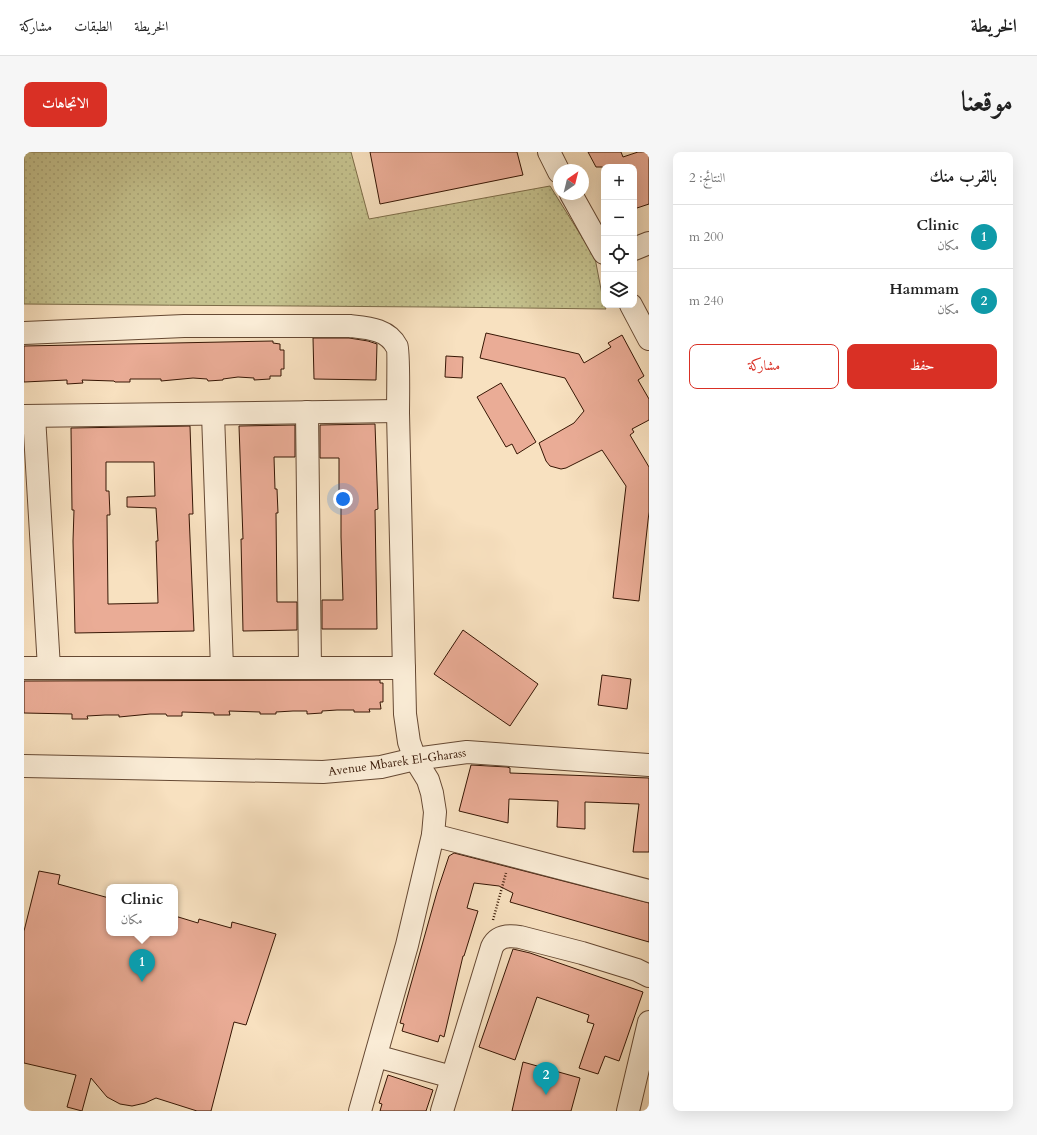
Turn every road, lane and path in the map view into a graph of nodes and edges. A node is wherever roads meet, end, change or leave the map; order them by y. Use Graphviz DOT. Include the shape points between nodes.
graph roads {
  1 [pos="550,152"];
  2 [pos="555,164"];
  3 [pos="574,200"];
  4 [pos="649,243"];
  5 [pos="601,248"];
  6 [pos="637,248"];
  7 [pos="633,308"];
  8 [pos="24,333"];
  9 [pos="649,339"];
  10 [pos="398,411"];
  11 [pos="307,412"];
  12 [pos="213,414"];
  13 [pos="29,416"];
  14 [pos="24,668"];
  15 [pos="49,668"];
  16 [pos="222,668"];
  17 [pos="310,668"];
  18 [pos="404,668"];
  19 [pos="415,759"];
  20 [pos="649,765"];
  21 [pos="24,766"];
  22 [pos="433,835"];
  23 [pos="511,856"];
  24 [pos="649,891"];
  25 [pos="498,939"];
  26 [pos="649,976"];
  27 [pos="649,1022"];
  28 [pos="376,1056"];
  29 [pos="452,1077"];
  30 [pos="360,1111"];
  31 [pos="442,1111"];
  32 [pos="628,1111"];
  1 -- 2 [label="street"];
  3 -- 5 [label="street"];
  4 -- 6 [label="street"];
  7 -- 9 [label="street"];
  8 -- 10 [label="street" via="184,326 369,328 391,338 398,349"];
  10 -- 11 [label="street"];
  10 -- 18 [label="street"];
  11 -- 12 [label="street"];
  11 -- 17 [label="street"];
  12 -- 13 [label="street"];
  12 -- 16 [label="street"];
  13 -- 15 [label="street"];
  14 -- 15 [label="street"];
  15 -- 16 [label="street"];
  16 -- 17 [label="street"];
  17 -- 18 [label="street"];
  18 -- 19 [label="street" via="405,714 409,742"];
  19 -- 20 [label="street, Avenue Mbarek El-Gharass" via="467,752"];
  19 -- 21 [label="street, Avenue Mbarek El-Gharass" via="381,767 323,772"];
  19 -- 22 [label="street" via="432,792 435,812"];
  22 -- 23 [label="street"];
  22 -- 28 [label="street" via="407,945"];
  23 -- 24 [label="street"];
  23 -- 25 [label="path" via="491,928"];
  25 -- 26 [label="street" via="511,936 526,938 582,953"];
  25 -- 29 [label="street" via="492,947"];
  27 -- 32 [label="street"];
  28 -- 29 [label="street"];
  28 -- 30 [label="street"];
  29 -- 31 [label="street"];
}
